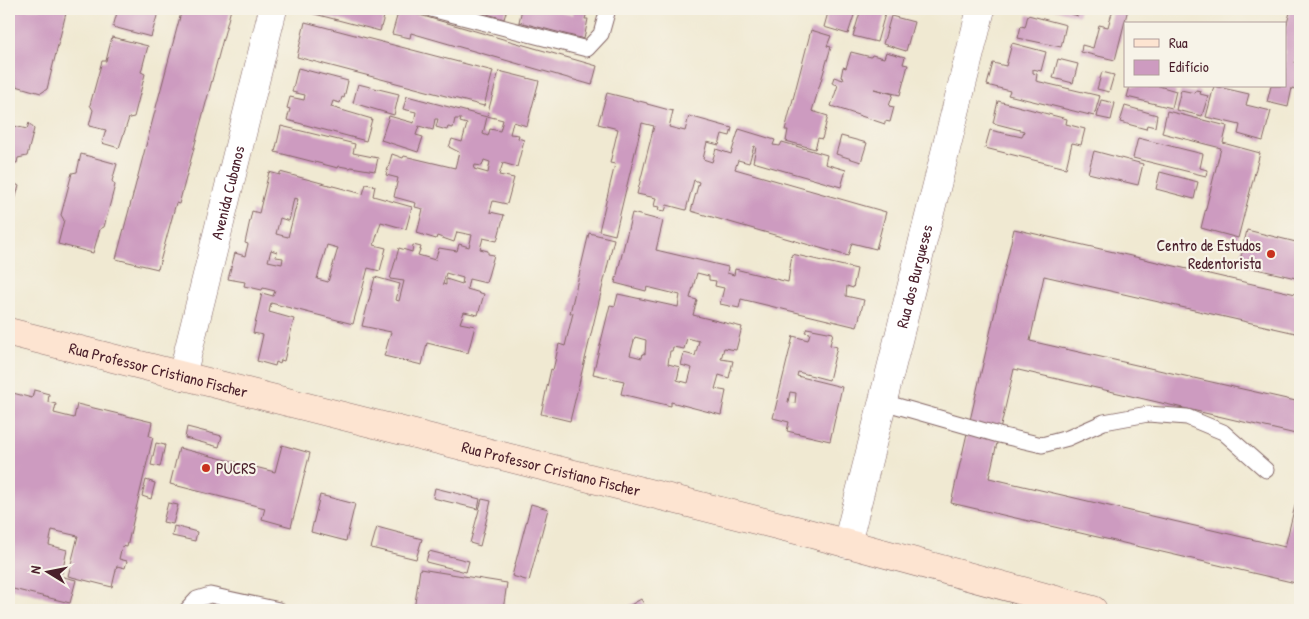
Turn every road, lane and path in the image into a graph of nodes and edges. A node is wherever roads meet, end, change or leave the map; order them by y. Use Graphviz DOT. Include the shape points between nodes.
graph roads {
  1 [pos="273,9"];
  2 [pos="431,9"];
  3 [pos="608,9"];
  4 [pos="981,9"];
  5 [pos="9,332"];
  6 [pos="182,376"];
  7 [pos="883,402"];
  8 [pos="1266,470"];
  9 [pos="847,544"];
  10 [pos="187,610"];
  11 [pos="279,610"];
  12 [pos="1093,610"];
  1 -- 6 [label="street, Avenida Cubanos"];
  2 -- 3 [label="lane" via="588,49 601,34"];
  4 -- 7 [label="street, Rua dos Burgueses"];
  5 -- 6 [label="main road, Rua Professor Cristiano Fischer"];
  6 -- 9 [label="main road, Rua Professor Cristiano Fischer"];
  7 -- 8 [label="lane" via="1042,445 1104,422 1148,414 1186,417 1223,432"];
  7 -- 9 [label="street, Rua dos Burgueses"];
  9 -- 12 [label="main road, Rua Professor Cristiano Fischer"];
  10 -- 11 [label="lane" via="197,599 210,595"];
}
